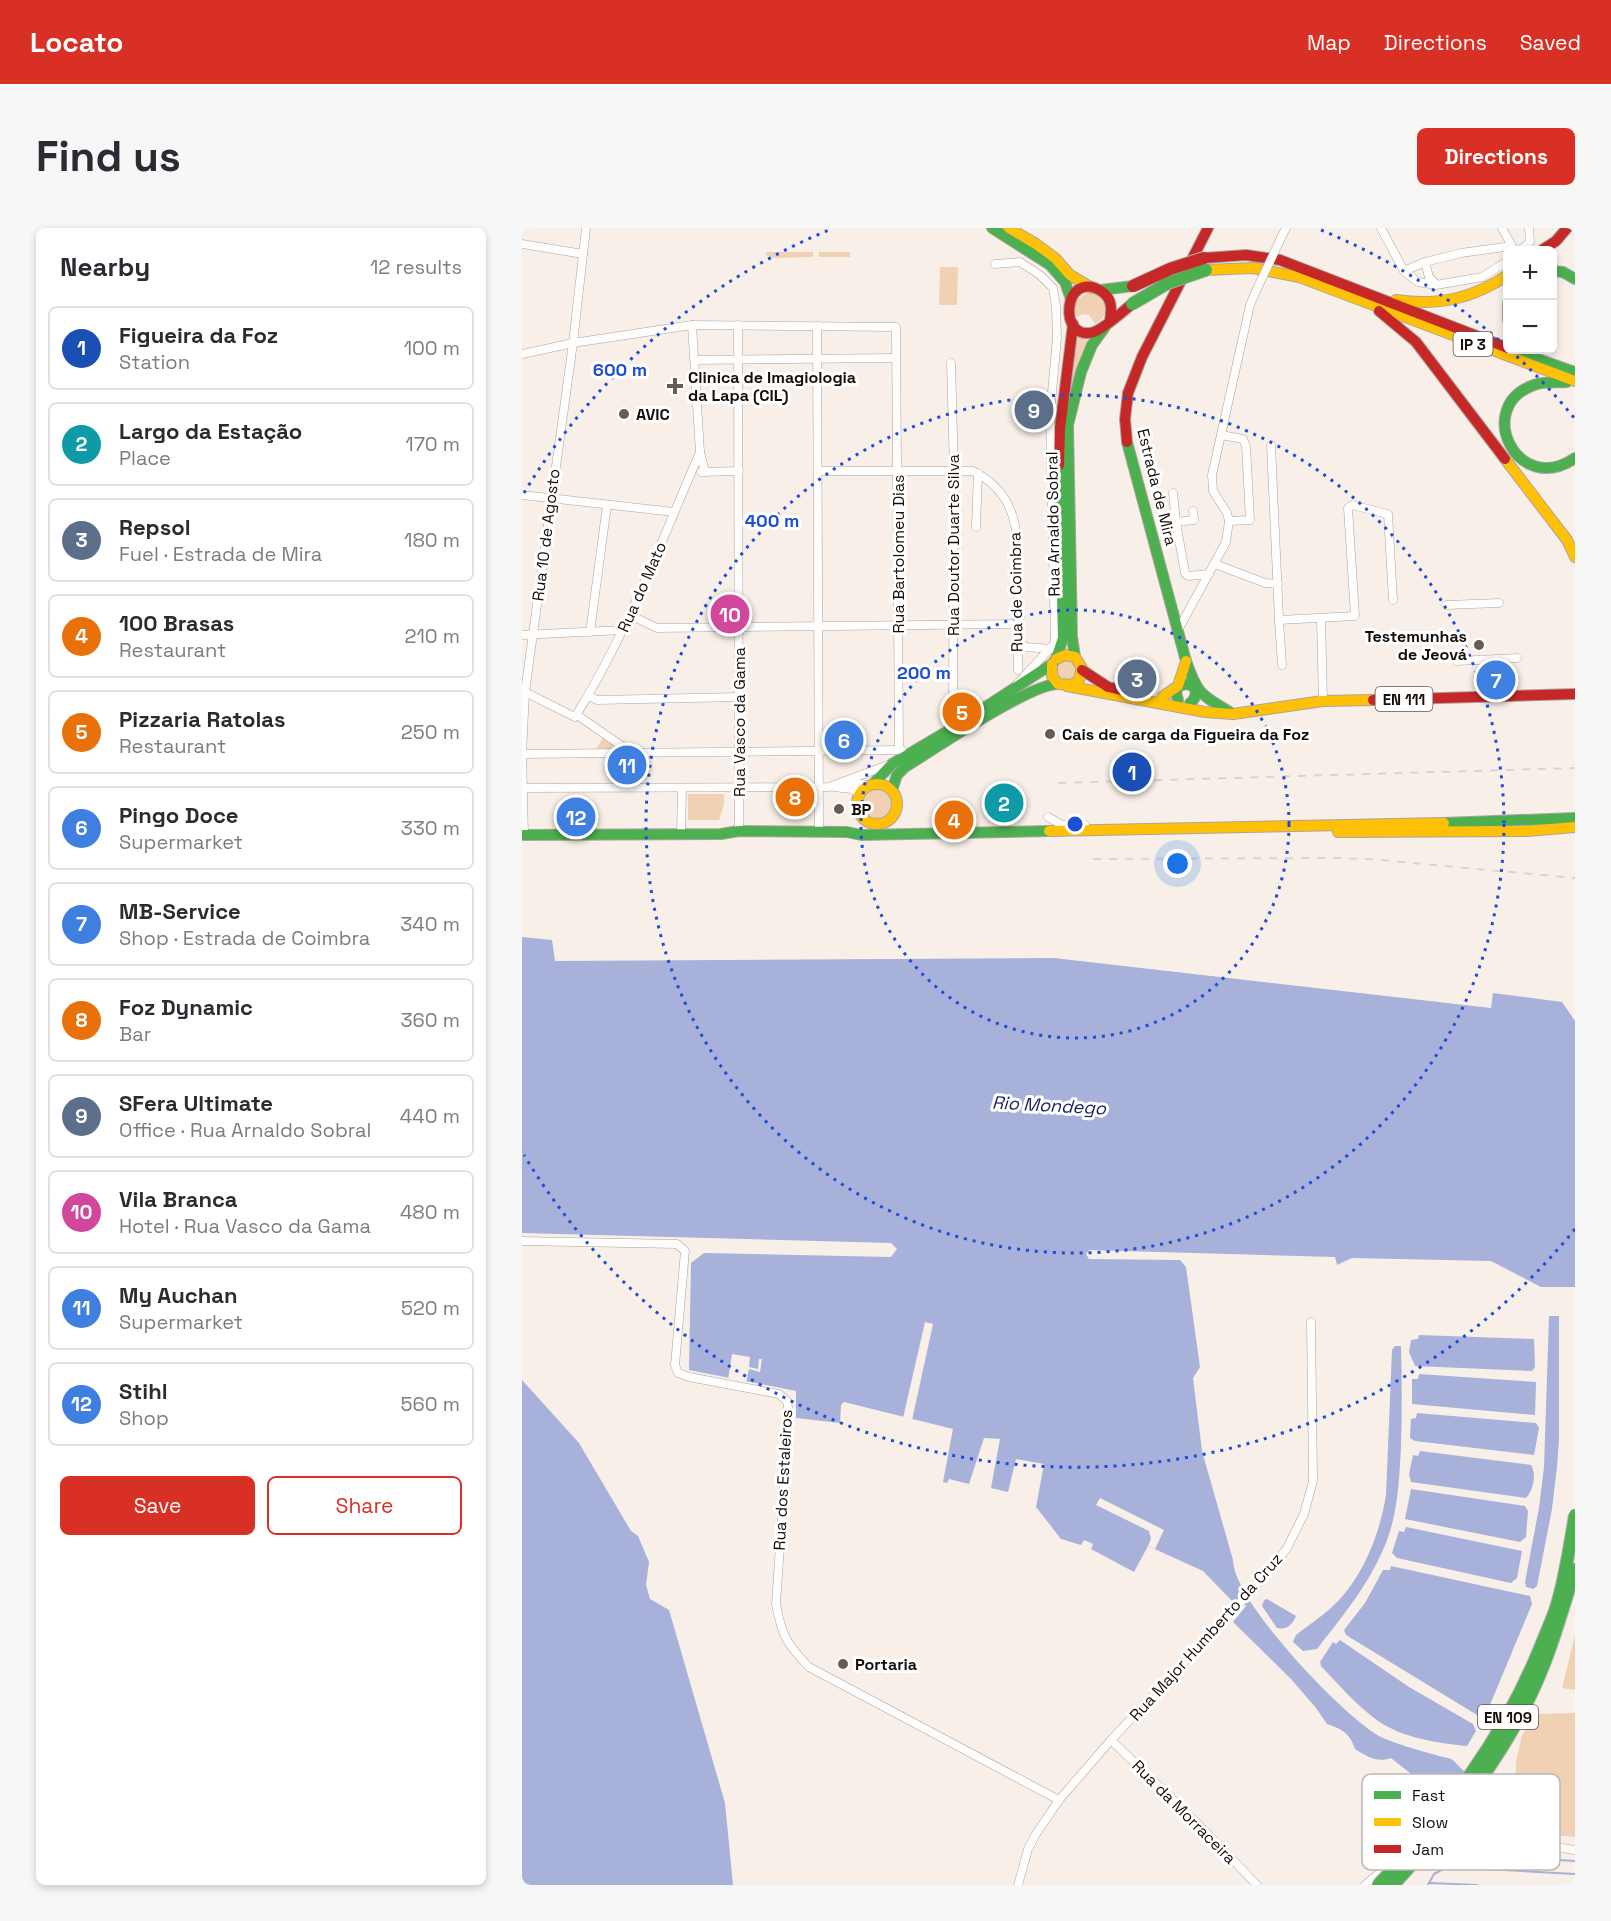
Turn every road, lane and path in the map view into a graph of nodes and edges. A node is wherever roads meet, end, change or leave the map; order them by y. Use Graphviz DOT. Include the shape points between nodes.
graph roads {
  1 [pos="586,228"];
  2 [pos="992,228"];
  3 [pos="1009,228"];
  4 [pos="1208,228"];
  5 [pos="1286,228"];
  6 [pos="1381,228"];
  7 [pos="1502,228"];
  8 [pos="1529,228"];
  9 [pos="1567,228"];
  10 [pos="522,244"];
  11 [pos="1512,246"];
  12 [pos="1526,246"];
  13 [pos="1548,246"];
  14 [pos="1503,249"];
  15 [pos="584,254"];
  16 [pos="1425,262"];
  17 [pos="995,264"];
  18 [pos="1205,264"];
  19 [pos="1503,264"];
  20 [pos="1404,271"];
  21 [pos="1557,271"];
  22 [pos="1503,278"];
  23 [pos="1575,279"];
  24 [pos="1436,285"];
  25 [pos="1097,289"];
  26 [pos="1371,300"];
  27 [pos="1065,304"];
  28 [pos="1108,323"];
  29 [pos="1073,324"];
  30 [pos="692,325"];
  31 [pos="738,325"];
  32 [pos="816,326"];
  33 [pos="573,343"];
  34 [pos="1503,346"];
  35 [pos="522,354"];
  36 [pos="1524,354"];
  37 [pos="1537,354"];
  38 [pos="897,358"];
  39 [pos="817,359"];
  40 [pos="695,360"];
  41 [pos="738,361"];
  42 [pos="951,363"];
  43 [pos="1556,365"];
  44 [pos="1575,372"];
  45 [pos="1575,382"];
  46 [pos="1221,435"];
  47 [pos="1271,445"];
  48 [pos="700,452"];
  49 [pos="1575,458"];
  50 [pos="954,470"];
  51 [pos="739,471"];
  52 [pos="819,471"];
  53 [pos="692,472"];
  54 [pos="705,472"];
  55 [pos="898,472"];
  56 [pos="978,473"];
  57 [pos="1173,493"];
  58 [pos="522,495"];
  59 [pos="550,498"];
  60 [pos="608,505"];
  61 [pos="1193,511"];
  62 [pos="674,512"];
  63 [pos="1229,521"];
  64 [pos="1176,522"];
  65 [pos="976,527"];
  66 [pos="1575,557"];
  67 [pos="1215,564"];
  68 [pos="1209,574"];
  69 [pos="1278,584"];
  70 [pos="1393,600"];
  71 [pos="1499,603"];
  72 [pos="1446,605"];
  73 [pos="630,615"];
  74 [pos="1321,619"];
  75 [pos="1279,620"];
  76 [pos="1016,624"];
  77 [pos="819,626"];
  78 [pos="899,626"];
  79 [pos="952,626"];
  80 [pos="740,627"];
  81 [pos="623,630"];
  82 [pos="1177,630"];
  83 [pos="590,632"];
  84 [pos="534,634"];
  85 [pos="522,635"];
  86 [pos="1017,642"];
  87 [pos="1053,657"];
  88 [pos="1075,657"];
  89 [pos="1517,658"];
  90 [pos="1186,661"];
  91 [pos="1457,661"];
  92 [pos="1282,665"];
  93 [pos="1018,670"];
  94 [pos="1082,670"];
  95 [pos="1062,685"];
  96 [pos="1178,686"];
  97 [pos="1195,687"];
  98 [pos="523,691"];
  99 [pos="1575,694"];
  100 [pos="588,696"];
  101 [pos="1162,697"];
  102 [pos="739,698"];
  103 [pos="1323,702"];
  104 [pos="1183,704"];
  105 [pos="1233,714"];
  106 [pos="576,716"];
  107 [pos="953,728"];
  108 [pos="899,750"];
  109 [pos="915,750"];
  110 [pos="820,752"];
  111 [pos="632,753"];
  112 [pos="739,753"];
  113 [pos="522,754"];
  114 [pos="892,764"];
  115 [pos="848,782"];
  116 [pos="739,787"];
  117 [pos="820,787"];
  118 [pos="830,787"];
  119 [pos="867,787"];
  120 [pos="523,788"];
  121 [pos="682,788"];
  122 [pos="892,790"];
  123 [pos="894,814"];
  124 [pos="860,817"];
  125 [pos="1048,817"];
  126 [pos="1575,818"];
  127 [pos="879,825"];
  128 [pos="1526,826"];
  129 [pos="1575,826"];
  130 [pos="1158,829"];
  131 [pos="739,831"];
  132 [pos="819,832"];
  133 [pos="847,832"];
  134 [pos="910,833"];
  135 [pos="681,834"];
  136 [pos="523,835"];
  137 [pos="522,1241"];
  138 [pos="1311,1322"];
  139 [pos="1575,1515"];
  140 [pos="1575,1569"];
  141 [pos="1111,1740"];
  142 [pos="1471,1774"];
  143 [pos="1484,1774"];
  144 [pos="1059,1800"];
  145 [pos="1560,1848"];
  146 [pos="1575,1850"];
  147 [pos="1383,1870"];
  148 [pos="1392,1870"];
  149 [pos="1407,1870"];
  150 [pos="1018,1885"];
  151 [pos="1257,1885"];
  152 [pos="1365,1885"];
  153 [pos="1378,1885"];
  154 [pos="1393,1885"];
  1 -- 15 [label="street, Rua 10 de Agosto"];
  2 -- 27 [label="main road" via="1050,265 1065,282"];
  3 -- 25 [label="main road" via="1055,258 1070,275"];
  4 -- 82 [label="main road, Estrada de Mira" via="1142,357 1128,393 1125,418 1127,445"];
  5 -- 46 [label="street, bridge" via="1250,304"];
  6 -- 20 [label="street"];
  7 -- 11 [label="street"];
  8 -- 12 [label="street" via="1530,242"];
  9 -- 13 [label="main road"];
  10 -- 15 [label="street"];
  14 -- 16 [label="street" via="1461,252"];
  15 -- 33 [label="street, Rua 10 de Agosto"];
  16 -- 20 [label="street"];
  16 -- 24 [label="street"];
  17 -- 27 [label="street, Rua Arnaldo Sobral" via="1020,262 1040,275"];
  18 -- 25 [label="main road, IP 3, bridge" via="1170,269 1133,286"];
  18 -- 26 [label="main road, IP 3" via="1278,270"];
  18 -- 28 [label="main road, IP 3, bridge" via="1132,304"];
  19 -- 24 [label="street" via="1482,277"];
  20 -- 24 [label="street" via="1418,282"];
  21 -- 23 [label="main road"];
  22 -- 26 [label="main road" via="1463,299 1441,303"];
  25 -- 27 [label="main road" via="1080,290"];
  25 -- 28 [label="main road" via="1111,300 1113,313"];
  26 -- 34 [label="main road, IP 3"];
  26 -- 45 [label="main road, IP 3"];
  26 -- 66 [label="main road" via="1416,342 1567,540"];
  27 -- 29 [label="main road"];
  27 -- 87 [label="street, Rua Arnaldo Sobral" via="1051,392"];
  28 -- 29 [label="main road" via="1092,332"];
  28 -- 88 [label="main road" via="1092,345 1081,372 1068,426"];
  29 -- 87 [label="main road" via="1059,444 1063,638"];
  30 -- 31 [label="street"];
  30 -- 33 [label="street"];
  30 -- 40 [label="street"];
  31 -- 32 [label="street"];
  31 -- 41 [label="street, Rua Vasco da Gama"];
  32 -- 38 [label="street, Rua Bartolomeu Dias" via="896,327"];
  32 -- 39 [label="street"];
  33 -- 35 [label="street"];
  33 -- 59 [label="street, Rua 10 de Agosto"];
  36 -- 43 [label="main road, IP 3"];
  37 -- 43 [label="main road"];
  38 -- 39 [label="street"];
  38 -- 55 [label="street, Rua Bartolomeu Dias"];
  39 -- 41 [label="street"];
  39 -- 52 [label="street"];
  40 -- 41 [label="street"];
  40 -- 48 [label="street"];
  41 -- 51 [label="street, Rua Vasco da Gama"];
  42 -- 50 [label="street, Rua Doutor Duarte Silva"];
  43 -- 44 [label="main road, IP 3"];
  45 -- 49 [label="main road" via="1543,383 1522,391 1510,404 1505,434 1510,448 1532,466 1561,466"];
  46 -- 63 [label="street" via="1212,475 1213,491"];
  46 -- 63 [label="street" via="1243,439 1246,446 1250,520"];
  47 -- 69 [label="street"];
  48 -- 53 [label="street, Rua do Mato"];
  48 -- 54 [label="street"];
  50 -- 55 [label="street"];
  50 -- 56 [label="street"];
  50 -- 79 [label="street, Rua Doutor Duarte Silva"];
  51 -- 54 [label="street"];
  51 -- 80 [label="street, Rua Vasco da Gama"];
  52 -- 55 [label="street"];
  52 -- 77 [label="street"];
  53 -- 54 [label="street"];
  53 -- 62 [label="street, Rua do Mato"];
  55 -- 78 [label="street, Rua Bartolomeu Dias"];
  56 -- 65 [label="street"];
  56 -- 76 [label="street, Rua de Coimbra" via="1004,497 1014,517"];
  57 -- 64 [label="street"];
  58 -- 59 [label="street"];
  59 -- 60 [label="street"];
  59 -- 84 [label="street, Rua 10 de Agosto"];
  60 -- 62 [label="street"];
  60 -- 83 [label="street"];
  61 -- 64 [label="street" via="1194,519"];
  62 -- 73 [label="street, Rua do Mato"];
  63 -- 67 [label="street" via="1226,542"];
  64 -- 68 [label="street" via="1186,575"];
  67 -- 68 [label="street"];
  67 -- 69 [label="street"];
  68 -- 82 [label="street"];
  69 -- 75 [label="street"];
  70 -- 74 [label="street" via="1388,513 1352,505 1348,508 1355,616"];
  71 -- 72 [label="street"];
  73 -- 80 [label="street" via="657,628"];
  73 -- 81 [label="street, Rua do Mato"];
  74 -- 75 [label="street"];
  74 -- 103 [label="street"];
  75 -- 92 [label="street"];
  76 -- 79 [label="street"];
  76 -- 86 [label="street, Rua de Coimbra"];
  77 -- 78 [label="street"];
  77 -- 80 [label="street"];
  77 -- 110 [label="street"];
  78 -- 79 [label="street"];
  78 -- 108 [label="street, Rua Bartolomeu Dias"];
  79 -- 107 [label="street, Rua Doutor Duarte Silva"];
  80 -- 102 [label="street, Rua Vasco da Gama"];
  81 -- 83 [label="street"];
  81 -- 100 [label="street, Rua do Mato"];
  82 -- 90 [label="main road, Estrada de Mira"];
  83 -- 84 [label="street"];
  84 -- 85 [label="street"];
  84 -- 98 [label="street, Rua 10 de Agosto"];
  86 -- 87 [label="street"];
  86 -- 93 [label="street, Rua de Coimbra"];
  87 -- 88 [label="main road"];
  87 -- 95 [label="main road" via="1052,676"];
  87 -- 107 [label="main road" via="1012,690"];
  88 -- 94 [label="main road"];
  89 -- 91 [label="street"];
  90 -- 96 [label="main road"];
  90 -- 97 [label="main road, Estrada de Mira"];
  94 -- 95 [label="main road" via="1079,680"];
  94 -- 101 [label="main road, EN 111" via="1108,687"];
  95 -- 104 [label="main road, EN 111"];
  95 -- 122 [label="main road" via="1042,687 1017,699 905,767 897,775"];
  96 -- 97 [label="main road" via="1183,683"];
  96 -- 101 [label="main road"];
  96 -- 104 [label="main road" via="1176,693"];
  97 -- 104 [label="main road" via="1194,699"];
  97 -- 105 [label="main road"];
  98 -- 106 [label="street"];
  98 -- 113 [label="street, Rua 10 de Agosto"];
  99 -- 103 [label="main road, EN 111"];
  100 -- 102 [label="street" via="597,700"];
  100 -- 106 [label="street, Rua do Mato"];
  101 -- 104 [label="main road, EN 111"];
  102 -- 112 [label="street, Rua Vasco da Gama"];
  103 -- 105 [label="main road, EN 111"];
  104 -- 105 [label="main road, EN 111" via="1205,712"];
  106 -- 111 [label="street"];
  107 -- 109 [label="main road"];
  108 -- 109 [label="street"];
  108 -- 110 [label="street"];
  109 -- 114 [label="main road"];
  110 -- 112 [label="street"];
  110 -- 117 [label="street"];
  111 -- 112 [label="street"];
  111 -- 113 [label="street"];
  112 -- 116 [label="street, Rua Vasco da Gama"];
  113 -- 120 [label="street, Rua 10 de Agosto"];
  114 -- 115 [label="street"];
  114 -- 119 [label="main road"];
  115 -- 118 [label="street"];
  115 -- 119 [label="street"];
  116 -- 117 [label="street"];
  116 -- 121 [label="street"];
  116 -- 131 [label="street, Rua Vasco da Gama"];
  117 -- 118 [label="street"];
  117 -- 132 [label="street"];
  118 -- 119 [label="street"];
  119 -- 122 [label="main road" via="884,784"];
  119 -- 124 [label="main road" via="858,806"];
  120 -- 121 [label="street"];
  120 -- 136 [label="street, Rua 10 de Agosto"];
  121 -- 135 [label="street"];
  122 -- 123 [label="main road"];
  123 -- 127 [label="main road"];
  123 -- 134 [label="main road"];
  124 -- 127 [label="main road"];
  124 -- 133 [label="main road" via="854,830"];
  125 -- 130 [label="street" via="1062,825 1142,825"];
  126 -- 128 [label="main road"];
  127 -- 133 [label="main road"];
  127 -- 134 [label="main road"];
  128 -- 129 [label="main road"];
  128 -- 130 [label="main road"];
  130 -- 134 [label="main road"];
  131 -- 132 [label="main road"];
  131 -- 135 [label="main road"];
  132 -- 133 [label="main road"];
  133 -- 134 [label="main road"];
  135 -- 136 [label="main road"];
  137 -- 144 [label="street, Rua dos Estaleiros" via="677,1244 685,1251 675,1365 678,1373 779,1394 787,1401 776,1604 782,1632 793,1651 808,1666"];
  138 -- 141 [label="street, Rua Major Humberto da Cruz" via="1313,1481 1304,1514 1287,1548 1266,1575"];
  139 -- 142 [label="main road, EN 109, bridge" via="1557,1603 1534,1665 1498,1737"];
  140 -- 143 [label="main road, EN 109, bridge" via="1544,1665 1508,1740"];
  141 -- 144 [label="street, Rua Major Humberto da Cruz"];
  141 -- 151 [label="street, Rua da Morraceira"];
  144 -- 150 [label="street, Rua Major Humberto da Cruz" via="1032,1842"];
  145 -- 146 [label="street"];
  147 -- 152 [label="street"];
  148 -- 153 [label="main road, EN 109, bridge"];
  149 -- 154 [label="main road, EN 109, bridge"];
}
